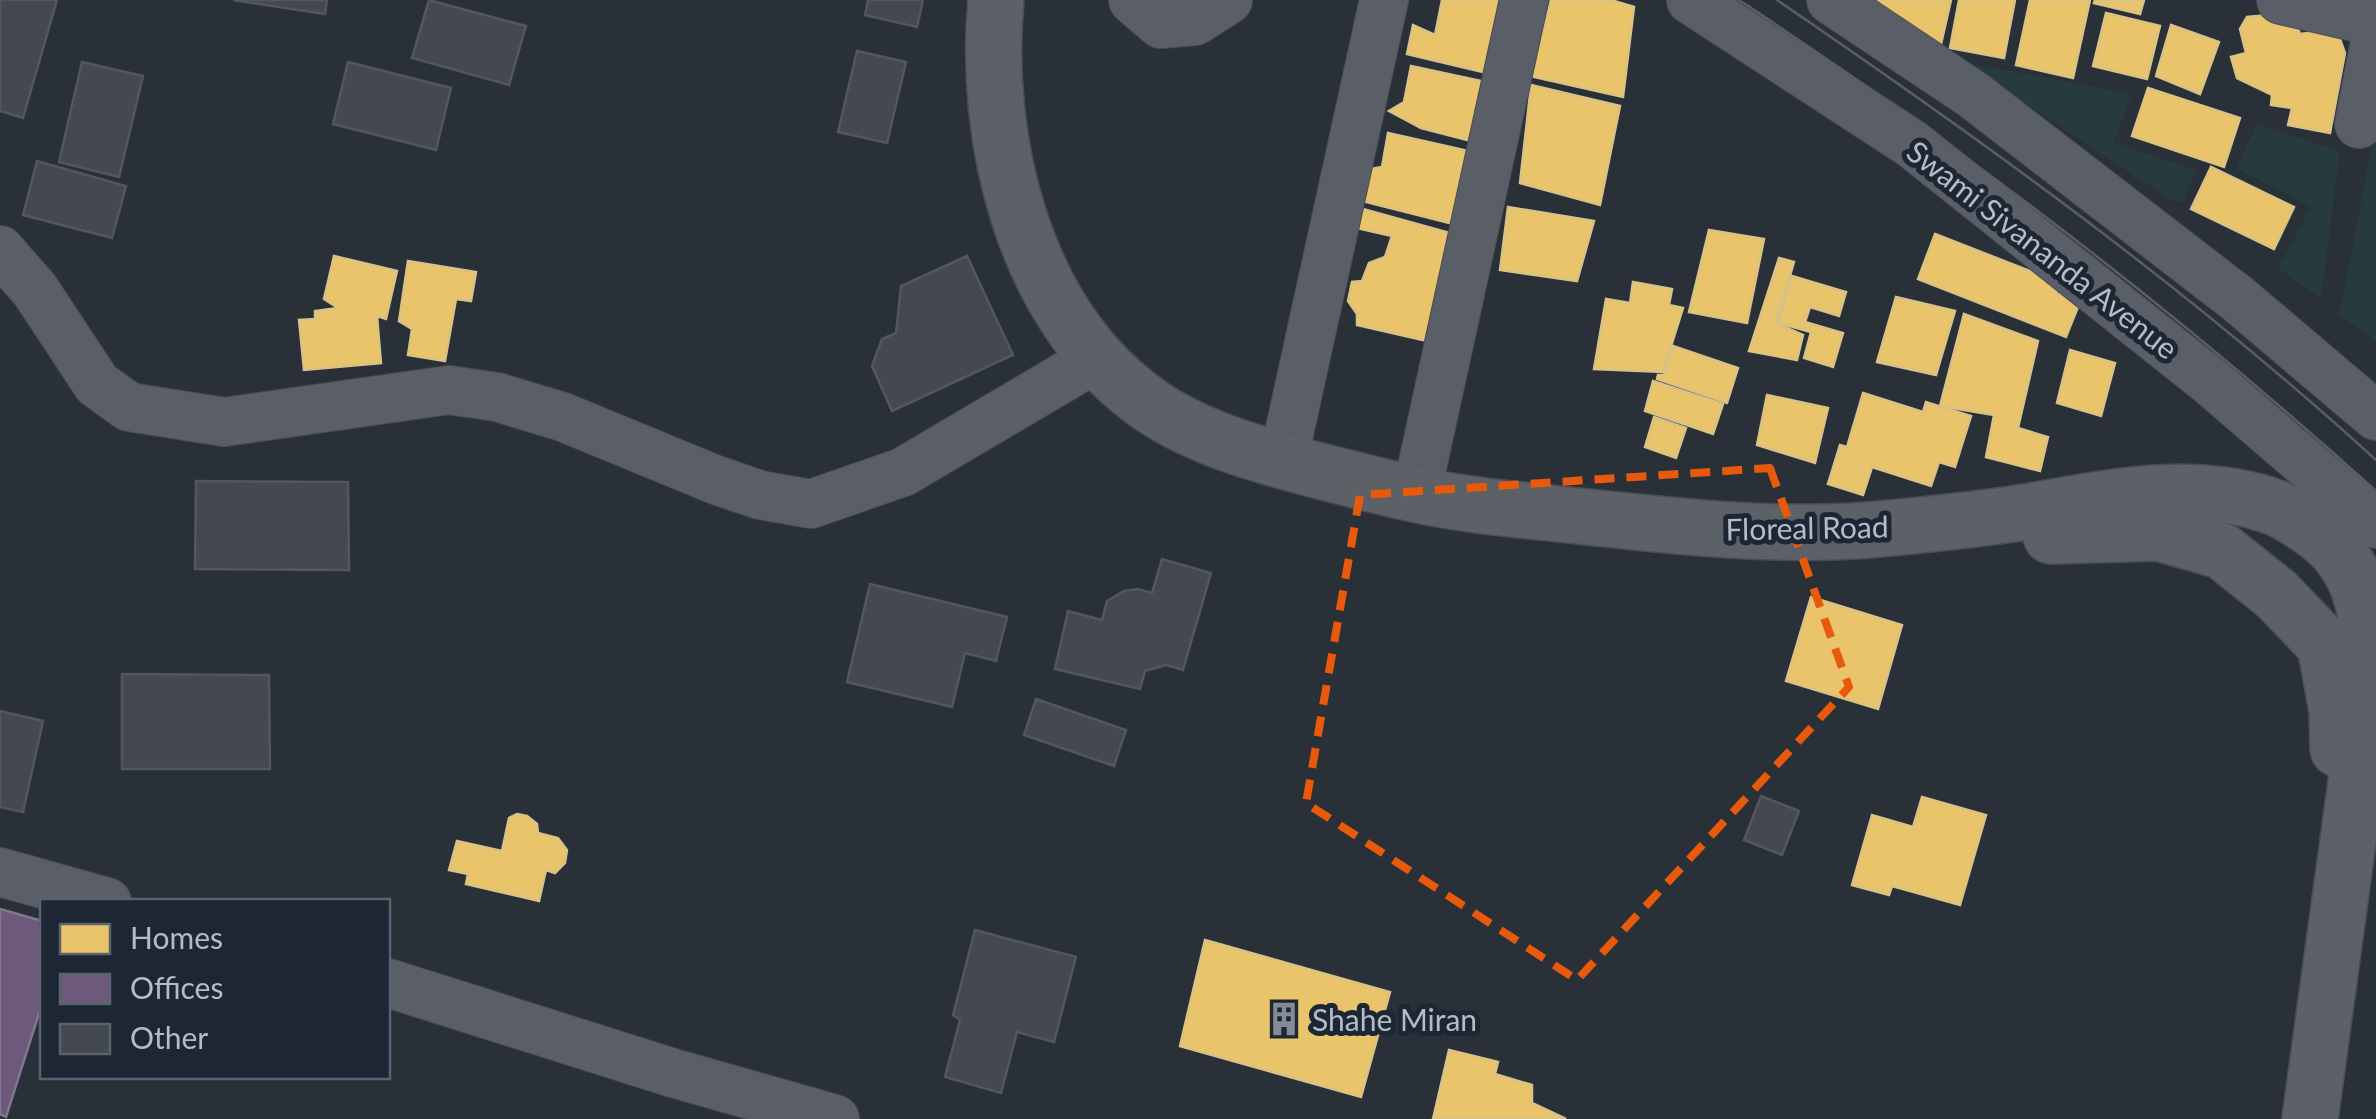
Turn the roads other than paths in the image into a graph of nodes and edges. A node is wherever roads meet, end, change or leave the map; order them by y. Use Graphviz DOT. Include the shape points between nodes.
graph roads {
  1 [pos="996,0"];
  2 [pos="1133,0"];
  3 [pos="1228,0"];
  4 [pos="1384,0"];
  5 [pos="1524,0"];
  6 [pos="1691,0"];
  7 [pos="1831,0"];
  8 [pos="2282,0"];
  9 [pos="2376,22"];
  10 [pos="2376,37"];
  11 [pos="2359,124"];
  12 [pos="0,250"];
  13 [pos="1098,358"];
  14 [pos="2376,416"];
  15 [pos="1283,462"];
  16 [pos="1416,495"];
  17 [pos="2376,524"];
  18 [pos="1866,530"];
  19 [pos="0,872"];
  20 [pos="2340,892"];
  21 [pos="95,899"];
  22 [pos="390,985"];
  23 [pos="835,1119"];
  24 [pos="2310,1119"];
  1 -- 13 [label="main road, Floreal Road" via="995,102 1022,232 1050,291"];
  2 -- 3 [label="street" via="1161,24 1196,21"];
  4 -- 15 [label="street"];
  5 -- 16 [label="street"];
  6 -- 17 [label="street, Swami Sivananda Avenue" via="1912,144 2211,382"];
  7 -- 14 [label="street" via="1972,94 2238,299"];
  8 -- 9 [label="street"];
  10 -- 11 [label="street"];
  12 -- 13 [label="street" via="97,384 130,407 224,422 449,390 563,417 716,480 811,504 903,472"];
  13 -- 15 [label="main road, Floreal Road" via="1168,414 1211,438"];
  15 -- 16 [label="main road, Floreal Road"];
  16 -- 18 [label="main road, Floreal Road" via="1766,532"];
  18 -- 20 [label="main road" via="2159,533 2222,551 2325,645 2337,710"];
  18 -- 20 [label="main road, Floreal Road" via="2136,493 2209,492 2270,506 2333,544 2356,577 2370,640"];
  19 -- 21 [label="street"];
  20 -- 24 [label="main road, Floreal Road"];
  22 -- 23 [label="street"];
}
